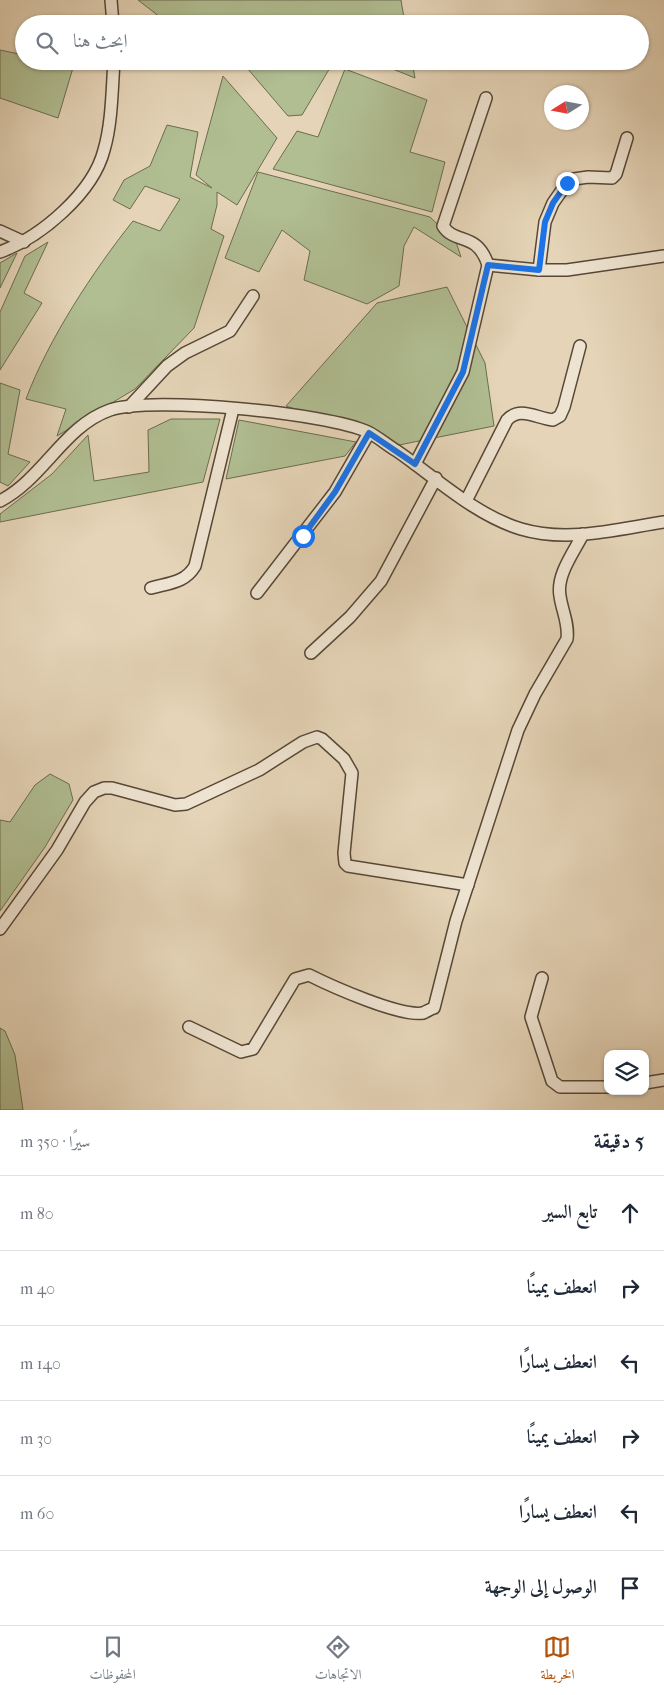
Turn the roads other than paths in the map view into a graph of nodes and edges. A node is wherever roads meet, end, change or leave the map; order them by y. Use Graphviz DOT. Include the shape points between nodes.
graph roads {
  1 [pos="111,0"];
  2 [pos="112,15"];
  3 [pos="113,70"];
  4 [pos="486,98"];
  5 [pos="626,138"];
  6 [pos="0,231"];
  7 [pos="24,242"];
  8 [pos="0,252"];
  9 [pos="664,256"];
  10 [pos="488,265"];
  11 [pos="539,270"];
  12 [pos="253,296"];
  13 [pos="580,346"];
  14 [pos="130,407"];
  15 [pos="233,409"];
  16 [pos="369,433"];
  17 [pos="415,464"];
  18 [pos="436,478"];
  19 [pos="0,501"];
  20 [pos="466,501"];
  21 [pos="664,522"];
  22 [pos="583,534"];
  23 [pos="151,588"];
  24 [pos="257,593"];
  25 [pos="311,653"];
  26 [pos="468,885"];
  27 [pos="0,930"];
  28 [pos="542,978"];
  29 [pos="189,1027"];
  30 [pos="664,1080"];
  31 [pos="649,1082"];
  32 [pos="604,1087"];
  1 -- 2 [label="street"];
  3 -- 7 [label="street" via="104,150 98,165 90,179 56,217"];
  4 -- 10 [label="street" via="443,226 445,230 472,241 484,252"];
  5 -- 11 [label="street" via="612,178 574,179 567,183 553,203 545,222"];
  6 -- 7 [label="street"];
  7 -- 8 [label="street"];
  9 -- 11 [label="street" via="567,270"];
  10 -- 11 [label="street"];
  10 -- 17 [label="street" via="463,372"];
  12 -- 14 [label="street" via="230,331 185,353 167,366"];
  13 -- 20 [label="street" via="560,416 553,420 522,412 506,420"];
  14 -- 15 [label="street"];
  14 -- 19 [label="street" via="111,410 89,421 30,481"];
  15 -- 16 [label="street" via="320,418"];
  15 -- 23 [label="street" via="195,566 181,580"];
  16 -- 17 [label="street"];
  16 -- 24 [label="street" via="335,492"];
  17 -- 18 [label="street"];
  18 -- 20 [label="street"];
  18 -- 25 [label="street" via="381,581 350,617"];
  20 -- 22 [label="street" via="496,519 522,529 554,535"];
  21 -- 22 [label="street"];
  22 -- 26 [label="street" via="560,584 567,639 518,730"];
  26 -- 27 [label="street" via="348,866 344,853 352,773 344,759 317,737 303,742 259,770 186,804 175,805 112,788 94,792"];
  26 -- 29 [label="street" via="434,1008 423,1013 410,1012 359,998 309,975 295,979 253,1049 248,1052 241,1052"];
  28 -- 32 [label="street" via="531,1017 552,1081 560,1087"];
  30 -- 31 [label="street"];
}
